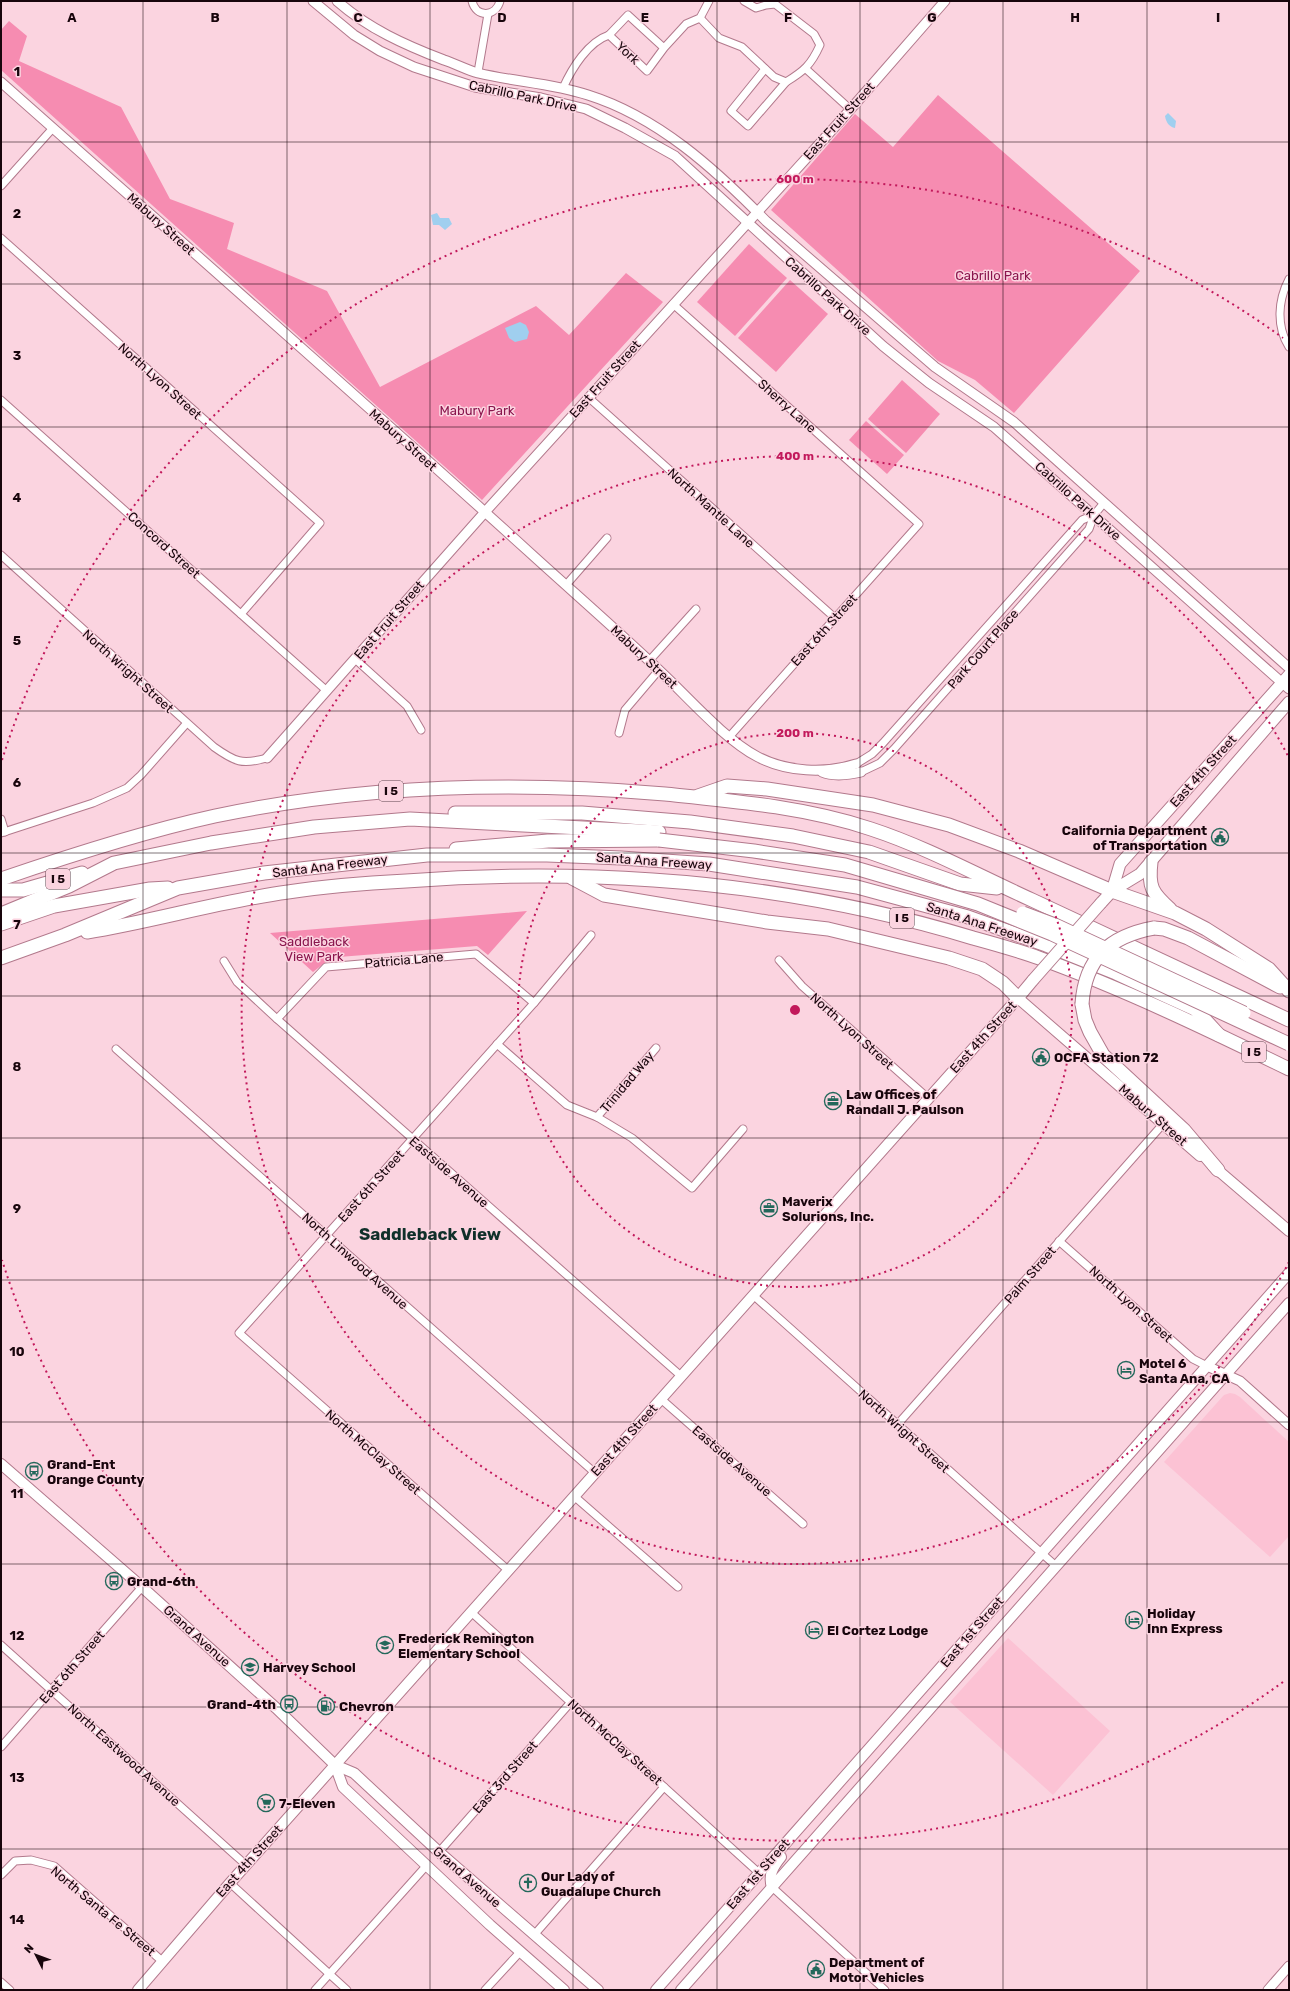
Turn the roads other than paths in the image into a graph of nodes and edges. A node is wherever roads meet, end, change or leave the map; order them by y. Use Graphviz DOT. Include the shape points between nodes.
graph roads {
  1 [pos="313,1"];
  2 [pos="337,1"];
  3 [pos="472,1"];
  4 [pos="500,1"];
  5 [pos="709,1"];
  6 [pos="744,1"];
  7 [pos="945,1"];
  8 [pos="488,14"];
  9 [pos="700,18"];
  10 [pos="609,35"];
  11 [pos="664,48"];
  12 [pos="765,69"];
  13 [pos="806,70"];
  14 [pos="478,72"];
  15 [pos="1,82"];
  16 [pos="786,82"];
  17 [pos="563,88"];
  18 [pos="850,109"];
  19 [pos="53,128"];
  20 [pos="1,186"];
  21 [pos="756,212"];
  22 [pos="747,222"];
  23 [pos="1,238"];
  24 [pos="1289,279"];
  25 [pos="673,304"];
  26 [pos="895,333"];
  27 [pos="883,346"];
  28 [pos="1289,347"];
  29 [pos="588,397"];
  30 [pos="1,400"];
  31 [pos="1103,504"];
  32 [pos="484,512"];
  33 [pos="1094,515"];
  34 [pos="919,524"];
  35 [pos="607,538"];
  36 [pos="1,554"];
  37 [pos="566,585"];
  38 [pos="696,609"];
  39 [pos="241,614"];
  40 [pos="835,618"];
  41 [pos="355,659"];
  42 [pos="649,661"];
  43 [pos="1289,668"];
  44 [pos="659,670"];
  45 [pos="1287,682"];
  46 [pos="327,691"];
  47 [pos="1289,702"];
  48 [pos="186,724"];
  49 [pos="422,730"];
  50 [pos="619,733"];
  51 [pos="730,736"];
  52 [pos="266,758"];
  53 [pos="856,764"];
  54 [pos="818,770"];
  55 [pos="861,772"];
  56 [pos="695,797"];
  57 [pos="1,819"];
  58 [pos="410,819"];
  59 [pos="3,832"];
  60 [pos="659,836"];
  61 [pos="427,855"];
  62 [pos="1151,862"];
  63 [pos="114,864"];
  64 [pos="1,870"];
  65 [pos="23,872"];
  66 [pos="567,876"];
  67 [pos="1,879"];
  68 [pos="178,888"];
  69 [pos="1007,888"];
  70 [pos="1,890"];
  71 [pos="1112,891"];
  72 [pos="1175,913"];
  73 [pos="1,914"];
  74 [pos="1,924"];
  75 [pos="65,935"];
  76 [pos="591,935"];
  77 [pos="1,958"];
  78 [pos="779,960"];
  79 [pos="224,961"];
  80 [pos="1289,991"];
  81 [pos="1018,998"];
  82 [pos="534,1003"];
  83 [pos="277,1019"];
  84 [pos="1289,1020"];
  85 [pos="1219,1035"];
  86 [pos="1289,1035"];
  87 [pos="497,1044"];
  88 [pos="1289,1044"];
  89 [pos="656,1048"];
  90 [pos="116,1049"];
  91 [pos="1289,1069"];
  92 [pos="928,1098"];
  93 [pos="597,1117"];
  94 [pos="1163,1124"];
  95 [pos="744,1129"];
  96 [pos="412,1140"];
  97 [pos="1218,1170"];
  98 [pos="1289,1230"];
  99 [pos="326,1236"];
  100 [pos="1060,1241"];
  101 [pos="1289,1273"];
  102 [pos="753,1295"];
  103 [pos="1289,1303"];
  104 [pos="239,1333"];
  105 [pos="1207,1366"];
  106 [pos="1226,1374"];
  107 [pos="681,1376"];
  108 [pos="661,1399"];
  109 [pos="897,1425"];
  110 [pos="1289,1425"];
  111 [pos="1,1464"];
  112 [pos="595,1473"];
  113 [pos="574,1496"];
  114 [pos="803,1524"];
  115 [pos="1042,1553"];
  116 [pos="1056,1566"];
  117 [pos="508,1570"];
  118 [pos="142,1586"];
  119 [pos="678,1587"];
  120 [pos="471,1612"];
  121 [pos="1,1645"];
  122 [pos="52,1690"];
  123 [pos="571,1702"];
  124 [pos="1,1747"];
  125 [pos="335,1765"];
  126 [pos="664,1787"];
  127 [pos="813,1811"];
  128 [pos="439,1852"];
  129 [pos="246,1865"];
  130 [pos="427,1865"];
  131 [pos="759,1873"];
  132 [pos="1,1875"];
  133 [pos="230,1882"];
  134 [pos="772,1888"];
  135 [pos="534,1935"];
  136 [pos="520,1952"];
  137 [pos="162,1961"];
  138 [pos="1289,1966"];
  139 [pos="329,1974"];
  140 [pos="1,1982"];
  141 [pos="10,1990"];
  142 [pos="138,1990"];
  143 [pos="315,1990"];
  144 [pos="347,1990"];
  145 [pos="485,1990"];
  146 [pos="564,1990"];
  147 [pos="598,1990"];
  148 [pos="656,1990"];
  149 [pos="681,1990"];
  150 [pos="885,1990"];
  151 [pos="1268,1990"];
  1 -- 22 [label="street, Cabrillo Park Drive" via="380,51 414,67 475,87 542,98 586,109 625,128 675,156"];
  2 -- 14 [label="street, Cabrillo Park Drive" via="352,15 409,47"];
  3 -- 8 [label="street" via="478,11"];
  4 -- 8 [label="street" via="496,10"];
  5 -- 9 [label="street"];
  6 -- 13 [label="street" via="756,8 775,4 814,34 820,45"];
  7 -- 18 [label="street, East Fruit Street"];
  8 -- 14 [label="street"];
  9 -- 11 [label="street, York" via="686,24"];
  9 -- 12 [label="street" via="719,38 742,47"];
  10 -- 11 [label="street, York" via="628,15"];
  10 -- 11 [label="street, York" via="647,71"];
  10 -- 17 [label="street" via="602,38 573,68"];
  12 -- 16 [label="street" via="774,77"];
  12 -- 16 [label="street" via="731,111 748,126"];
  13 -- 16 [label="street"];
  13 -- 18 [label="street"];
  14 -- 17 [label="street, Cabrillo Park Drive"];
  15 -- 19 [label="street, Mabury Street"];
  17 -- 21 [label="street, Cabrillo Park Drive" via="624,109 656,127 689,150"];
  18 -- 21 [label="street, East Fruit Street"];
  19 -- 20 [label="street"];
  19 -- 32 [label="street, Mabury Street"];
  21 -- 22 [label="street, East Fruit Street"];
  21 -- 26 [label="street, Cabrillo Park Drive"];
  22 -- 25 [label="street, East Fruit Street"];
  22 -- 27 [label="street, Cabrillo Park Drive"];
  23 -- 39 [label="street, North Lyon Street" via="320,523"];
  24 -- 28 [label="street" via="1282,295 1280,311 1283,334"];
  25 -- 29 [label="street, East Fruit Street"];
  25 -- 34 [label="street, Sherry Lane"];
  26 -- 27 [label="street"];
  26 -- 31 [label="street, Cabrillo Park Drive" via="935,367 1014,422"];
  27 -- 33 [label="street, Cabrillo Park Drive" via="929,383 994,427"];
  29 -- 32 [label="street, East Fruit Street"];
  29 -- 40 [label="street, North Mantle Lane"];
  30 -- 39 [label="street, Concord Street"];
  31 -- 33 [label="street, Park Court Place"];
  31 -- 43 [label="street, Cabrillo Park Drive"];
  32 -- 37 [label="street, Mabury Street"];
  32 -- 41 [label="street, East Fruit Street"];
  33 -- 45 [label="street, Cabrillo Park Drive"];
  33 -- 53 [label="street, Park Court Place" via="1082,520 883,743"];
  33 -- 55 [label="street, Park Court Place" via="1089,529 894,749 880,763"];
  34 -- 40 [label="street, East 6th Street"];
  35 -- 37 [label="street"];
  36 -- 48 [label="street, North Wright Street"];
  37 -- 42 [label="street, Mabury Street"];
  38 -- 42 [label="street"];
  39 -- 46 [label="street, Concord Street"];
  40 -- 51 [label="street, East 6th Street"];
  41 -- 46 [label="street, East Fruit Street"];
  41 -- 49 [label="street" via="407,706"];
  42 -- 44 [label="street, Mabury Street"];
  44 -- 50 [label="street" via="625,710"];
  44 -- 51 [label="street, Mabury Street"];
  45 -- 71 [label="main road, East 4th Street" via="1120,864"];
  46 -- 52 [label="street, East Fruit Street"];
  47 -- 62 [label="main road, East 4th Street"];
  48 -- 52 [label="street, North Wright Street" via="237,762"];
  48 -- 59 [label="street" via="127,788 93,803"];
  51 -- 54 [label="street, Mabury Street" via="755,756 776,765"];
  53 -- 54 [label="street, Mabury Street"];
  54 -- 55 [label="street, Mabury Street" via="828,775 840,776"];
  56 -- 65 [label="highway, I 5" via="533,786 427,789 315,799 213,816 93,848"];
  56 -- 69 [label="highway, I 5" via="797,810 871,829"];
  56 -- 71 [label="highway" via="727,786 829,797 873,805 956,828 1019,850"];
  57 -- 59 [label="street"];
  58 -- 60 [label="highway"];
  58 -- 63 [label="highway, I 5" via="261,834"];
  58 -- 69 [label="highway, I 5" via="450,813 582,812 690,822 793,836 869,852 960,884"];
  60 -- 61 [label="highway" via="477,846"];
  60 -- 86 [label="highway, bridge" via="752,842 845,859 906,874 1055,925"];
  60 -- 88 [label="highway, bridge" via="844,865 978,904 1052,934"];
  61 -- 68 [label="highway, Santa Ana Freeway" via="264,873"];
  61 -- 85 [label="highway, Santa Ana Freeway / I 5" via="546,855 709,864 857,887 968,917 1116,973 1195,1009"];
  62 -- 71 [label="main road, East 4th Street" via="1140,874"];
  62 -- 72 [label="highway" via="1149,873 1152,889"];
  63 -- 70 [label="highway, I 5" via="23,890"];
  63 -- 73 [label="highway"];
  64 -- 65 [label="highway"];
  65 -- 67 [label="highway, I 5"];
  66 -- 75 [label="highway, Santa Ana Freeway / I 5" via="458,877 290,891 226,902 124,926"];
  66 -- 81 [label="highway" via="604,895 760,921 828,929 949,958 982,969 1003,983"];
  66 -- 85 [label="highway, Santa Ana Freeway / I 5" via="666,880 748,889 848,906 929,924 1037,957"];
  68 -- 74 [label="highway" via="150,889 54,906"];
  68 -- 75 [label="highway, Santa Ana Freeway / I 5"];
  69 -- 84 [label="highway, I 5"];
  71 -- 72 [label="highway"];
  71 -- 81 [label="main road, East 4th Street, bridge"];
  72 -- 80 [label="highway" via="1206,929 1269,969"];
  75 -- 77 [label="highway, Santa Ana Freeway / I 5"];
  76 -- 82 [label="street"];
  78 -- 92 [label="street, North Lyon Street" via="802,986"];
  79 -- 83 [label="street, Eastside Avenue" via="237,982"];
  80 -- 97 [label="highway, bridge" via="1188,938 1154,928 1124,935 1111,944 1097,957 1083,989 1085,1020 1103,1055 1184,1130"];
  81 -- 92 [label="main road, East 4th Street"];
  81 -- 94 [label="main road, Mabury Street"];
  82 -- 83 [label="street, Patricia Lane" via="476,954 326,968"];
  82 -- 87 [label="street, East 6th Street"];
  83 -- 96 [label="street, Eastside Avenue"];
  85 -- 91 [label="highway, Santa Ana Freeway / I 5"];
  87 -- 93 [label="street" via="567,1105"];
  87 -- 96 [label="street, East 6th Street"];
  89 -- 93 [label="street, Trinidad Way"];
  90 -- 99 [label="street, North Linwood Avenue"];
  92 -- 102 [label="main road, East 4th Street"];
  93 -- 95 [label="street" via="632,1138 692,1188"];
  94 -- 97 [label="main road, Mabury Street"];
  94 -- 100 [label="street, Palm Street"];
  96 -- 99 [label="street, East 6th Street"];
  96 -- 107 [label="street, Eastside Avenue"];
  97 -- 98 [label="main road, Mabury Street"];
  99 -- 104 [label="street, East 6th Street"];
  99 -- 112 [label="street, North Linwood Avenue"];
  100 -- 105 [label="street, North Lyon Street" via="1193,1359"];
  100 -- 109 [label="street, Palm Street"];
  101 -- 105 [label="main road, East 1st Street"];
  102 -- 107 [label="main road, East 4th Street"];
  102 -- 109 [label="street, North Wright Street"];
  103 -- 106 [label="main road, East 1st Street"];
  104 -- 117 [label="street, North McClay Street"];
  105 -- 106 [label="street, North Lyon Street"];
  105 -- 115 [label="main road, East 1st Street"];
  106 -- 110 [label="street, North Lyon Street" via="1240,1381"];
  106 -- 116 [label="main road, East 1st Street"];
  107 -- 108 [label="main road, East 4th Street"];
  108 -- 112 [label="main road, East 4th Street"];
  108 -- 114 [label="street, Eastside Avenue"];
  109 -- 115 [label="street, North Wright Street"];
  111 -- 118 [label="main road, Grand Avenue"];
  112 -- 113 [label="main road, East 4th Street"];
  113 -- 117 [label="main road, East 4th Street"];
  113 -- 119 [label="street"];
  115 -- 116 [label="street, North Wright Street"];
  115 -- 127 [label="main road, East 1st Street"];
  116 -- 134 [label="main road, East 1st Street"];
  117 -- 120 [label="main road, East 4th Street"];
  118 -- 122 [label="street, East 6th Street"];
  118 -- 125 [label="main road, Grand Avenue"];
  120 -- 123 [label="street, North McClay Street"];
  120 -- 125 [label="main road, East 4th Street"];
  121 -- 122 [label="street, North Eastwood Avenue"];
  122 -- 124 [label="street, East 6th Street"];
  122 -- 129 [label="street, North Eastwood Avenue"];
  123 -- 126 [label="street, North McClay Street"];
  123 -- 128 [label="street, East 3rd Street"];
  125 -- 128 [label="main road, Grand Avenue" via="354,1773"];
  125 -- 129 [label="main road, East 4th Street"];
  125 -- 130 [label="main road, Grand Avenue" via="343,1787"];
  126 -- 131 [label="street, North McClay Street"];
  126 -- 135 [label="street"];
  127 -- 131 [label="main road, East 1st Street"];
  127 -- 134 [label="main road" via="773,1868 770,1879"];
  128 -- 135 [label="main road, Grand Avenue"];
  129 -- 133 [label="main road, East 4th Street"];
  130 -- 136 [label="main road, Grand Avenue"];
  130 -- 139 [label="street"];
  131 -- 148 [label="main road, East 1st Street"];
  132 -- 137 [label="street, North Santa Fe Street" via="16,1861 31,1860 54,1866"];
  133 -- 137 [label="main road, East 4th Street"];
  133 -- 139 [label="street"];
  134 -- 149 [label="main road, East 1st Street"];
  134 -- 150 [label="street"];
  135 -- 147 [label="main road, Grand Avenue"];
  136 -- 145 [label="street"];
  136 -- 146 [label="main road, Grand Avenue"];
  137 -- 142 [label="main road, East 4th Street"];
  138 -- 151 [label="street"];
  139 -- 143 [label="street"];
  139 -- 144 [label="street"];
  140 -- 141 [label="street"];
}
